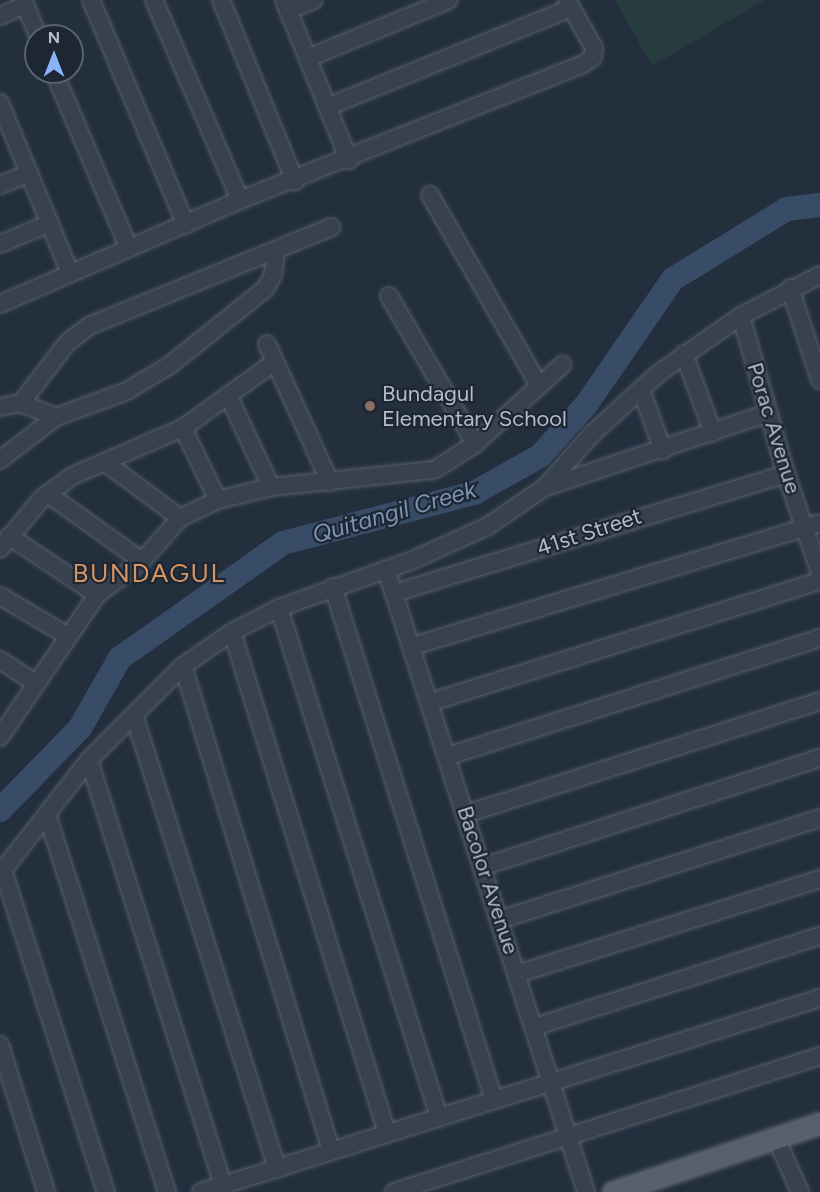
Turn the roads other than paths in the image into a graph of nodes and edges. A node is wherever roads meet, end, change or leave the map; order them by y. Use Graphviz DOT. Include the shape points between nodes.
graph roads {
  1 [pos="91,0"];
  2 [pos="154,0"];
  3 [pos="221,0"];
  4 [pos="314,0"];
  5 [pos="449,0"];
  6 [pos="24,3"];
  7 [pos="569,4"];
  8 [pos="286,6"];
  9 [pos="0,16"];
  10 [pos="33,24"];
  11 [pos="308,58"];
  12 [pos="59,84"];
  13 [pos="0,103"];
  14 [pos="327,107"];
  15 [pos="4,126"];
  16 [pos="349,160"];
  17 [pos="30,173"];
  18 [pos="295,182"];
  19 [pos="0,185"];
  20 [pos="430,195"];
  21 [pos="240,200"];
  22 [pos="50,223"];
  23 [pos="186,225"];
  24 [pos="332,227"];
  25 [pos="0,244"];
  26 [pos="129,249"];
  27 [pos="276,252"];
  28 [pos="70,273"];
  29 [pos="820,275"];
  30 [pos="790,288"];
  31 [pos="388,296"];
  32 [pos="0,304"];
  33 [pos="741,316"];
  34 [pos="267,344"];
  35 [pos="684,354"];
  36 [pos="275,362"];
  37 [pos="562,365"];
  38 [pos="820,380"];
  39 [pos="538,386"];
  40 [pos="641,390"];
  41 [pos="228,395"];
  42 [pos="21,403"];
  43 [pos="0,407"];
  44 [pos="769,413"];
  45 [pos="56,417"];
  46 [pos="183,428"];
  47 [pos="713,433"];
  48 [pos="475,444"];
  49 [pos="663,450"];
  50 [pos="0,460"];
  51 [pos="106,463"];
  52 [pos="786,474"];
  53 [pos="330,482"];
  54 [pos="271,487"];
  55 [pos="545,487"];
  56 [pos="48,494"];
  57 [pos="218,500"];
  58 [pos="180,518"];
  59 [pos="813,525"];
  60 [pos="4,543"];
  61 [pos="142,561"];
  62 [pos="386,569"];
  63 [pos="820,573"];
  64 [pos="820,581"];
  65 [pos="333,587"];
  66 [pos="394,593"];
  67 [pos="96,595"];
  68 [pos="0,596"];
  69 [pos="279,608"];
  70 [pos="232,632"];
  71 [pos="68,636"];
  72 [pos="820,638"];
  73 [pos="413,646"];
  74 [pos="0,660"];
  75 [pos="183,666"];
  76 [pos="35,683"];
  77 [pos="820,701"];
  78 [pos="431,702"];
  79 [pos="134,715"];
  80 [pos="2,732"];
  81 [pos="448,756"];
  82 [pos="820,758"];
  83 [pos="89,760"];
  84 [pos="47,814"];
  85 [pos="466,814"];
  86 [pos="820,818"];
  87 [pos="482,867"];
  88 [pos="1,872"];
  89 [pos="820,879"];
  90 [pos="499,920"];
  91 [pos="820,936"];
  92 [pos="518,974"];
  93 [pos="820,998"];
  94 [pos="534,1027"];
  95 [pos="0,1045"];
  96 [pos="820,1056"];
  97 [pos="550,1083"];
  98 [pos="494,1100"];
  99 [pos="439,1117"];
  100 [pos="820,1123"];
  101 [pos="387,1133"];
  102 [pos="567,1136"];
  103 [pos="775,1136"];
  104 [pos="331,1150"];
  105 [pos="277,1169"];
  106 [pos="223,1185"];
  107 [pos="46,1192"];
  108 [pos="106,1192"];
  109 [pos="167,1192"];
  110 [pos="201,1192"];
  111 [pos="394,1192"];
  112 [pos="586,1192"];
  113 [pos="613,1192"];
  114 [pos="800,1192"];
  1 -- 23 [label="street"];
  2 -- 21 [label="street"];
  3 -- 18 [label="street"];
  4 -- 8 [label="street"];
  5 -- 11 [label="street"];
  6 -- 9 [label="street"];
  6 -- 10 [label="street"];
  7 -- 14 [label="street"];
  7 -- 16 [label="street" via="592,42 594,53 590,59"];
  8 -- 11 [label="street"];
  11 -- 14 [label="street"];
  12 -- 26 [label="street"];
  13 -- 15 [label="street"];
  14 -- 16 [label="street"];
  15 -- 17 [label="street"];
  16 -- 18 [label="street"];
  17 -- 19 [label="street"];
  17 -- 22 [label="street"];
  18 -- 21 [label="street"];
  20 -- 39 [label="street"];
  21 -- 23 [label="street"];
  22 -- 25 [label="street"];
  22 -- 28 [label="street"];
  23 -- 26 [label="street"];
  24 -- 27 [label="street"];
  26 -- 28 [label="street"];
  27 -- 42 [label="street" via="89,326 68,342"];
  27 -- 45 [label="street" via="268,286 170,366 127,391"];
  28 -- 32 [label="street"];
  29 -- 30 [label="street"];
  30 -- 33 [label="street"];
  30 -- 38 [label="street"];
  31 -- 48 [label="street"];
  33 -- 35 [label="street"];
  33 -- 44 [label="street, Porac Avenue"];
  34 -- 36 [label="street"];
  35 -- 40 [label="street"];
  35 -- 47 [label="street"];
  36 -- 41 [label="street"];
  36 -- 53 [label="street"];
  37 -- 39 [label="street"];
  39 -- 48 [label="street"];
  40 -- 49 [label="street"];
  40 -- 55 [label="street" via="592,434"];
  41 -- 46 [label="street"];
  41 -- 54 [label="street"];
  42 -- 43 [label="street"];
  42 -- 45 [label="street"];
  44 -- 47 [label="street"];
  44 -- 52 [label="street, Porac Avenue"];
  45 -- 50 [label="street"];
  46 -- 51 [label="street"];
  46 -- 57 [label="street"];
  47 -- 49 [label="street"];
  48 -- 53 [label="street" via="434,470"];
  49 -- 55 [label="street"];
  51 -- 56 [label="street" via="72,476"];
  51 -- 58 [label="street"];
  52 -- 59 [label="street, Porac Avenue"];
  52 -- 66 [label="street, 41st Street"];
  53 -- 54 [label="street"];
  54 -- 57 [label="street"];
  55 -- 62 [label="street" via="471,535"];
  56 -- 60 [label="street"];
  56 -- 61 [label="street"];
  57 -- 58 [label="street"];
  58 -- 61 [label="street"];
  59 -- 63 [label="street, Porac Avenue"];
  59 -- 73 [label="street"];
  60 -- 67 [label="street"];
  61 -- 67 [label="street"];
  62 -- 65 [label="street"];
  62 -- 66 [label="street, Bacolor Avenue"];
  64 -- 78 [label="street"];
  65 -- 69 [label="street"];
  65 -- 98 [label="street"];
  66 -- 73 [label="street, Bacolor Avenue"];
  67 -- 71 [label="street"];
  68 -- 71 [label="street"];
  69 -- 70 [label="street"];
  69 -- 99 [label="street"];
  70 -- 75 [label="street"];
  70 -- 101 [label="street"];
  71 -- 76 [label="street"];
  72 -- 81 [label="street"];
  73 -- 78 [label="street, Bacolor Avenue"];
  74 -- 76 [label="street"];
  75 -- 79 [label="street"];
  75 -- 104 [label="street"];
  76 -- 80 [label="street"];
  77 -- 85 [label="street"];
  78 -- 81 [label="street, Bacolor Avenue"];
  79 -- 83 [label="street"];
  79 -- 105 [label="street"];
  81 -- 85 [label="street, Bacolor Avenue"];
  82 -- 87 [label="street"];
  83 -- 84 [label="street"];
  83 -- 106 [label="street"];
  84 -- 88 [label="street"];
  84 -- 109 [label="street"];
  85 -- 87 [label="street, Bacolor Avenue"];
  86 -- 90 [label="street"];
  87 -- 90 [label="street, Bacolor Avenue"];
  88 -- 108 [label="street"];
  89 -- 92 [label="street"];
  90 -- 92 [label="street, Bacolor Avenue"];
  91 -- 94 [label="street"];
  92 -- 94 [label="street, Bacolor Avenue"];
  93 -- 97 [label="street"];
  94 -- 97 [label="street, Bacolor Avenue"];
  95 -- 107 [label="street"];
  96 -- 102 [label="street"];
  97 -- 98 [label="street"];
  97 -- 102 [label="street, Bacolor Avenue"];
  98 -- 99 [label="street"];
  99 -- 101 [label="street"];
  100 -- 103 [label="main road"];
  101 -- 104 [label="street"];
  102 -- 111 [label="street"];
  102 -- 112 [label="street, Bacolor Avenue"];
  103 -- 113 [label="main road"];
  103 -- 114 [label="street"];
  104 -- 105 [label="street"];
  105 -- 106 [label="street"];
  106 -- 110 [label="street"];
}
